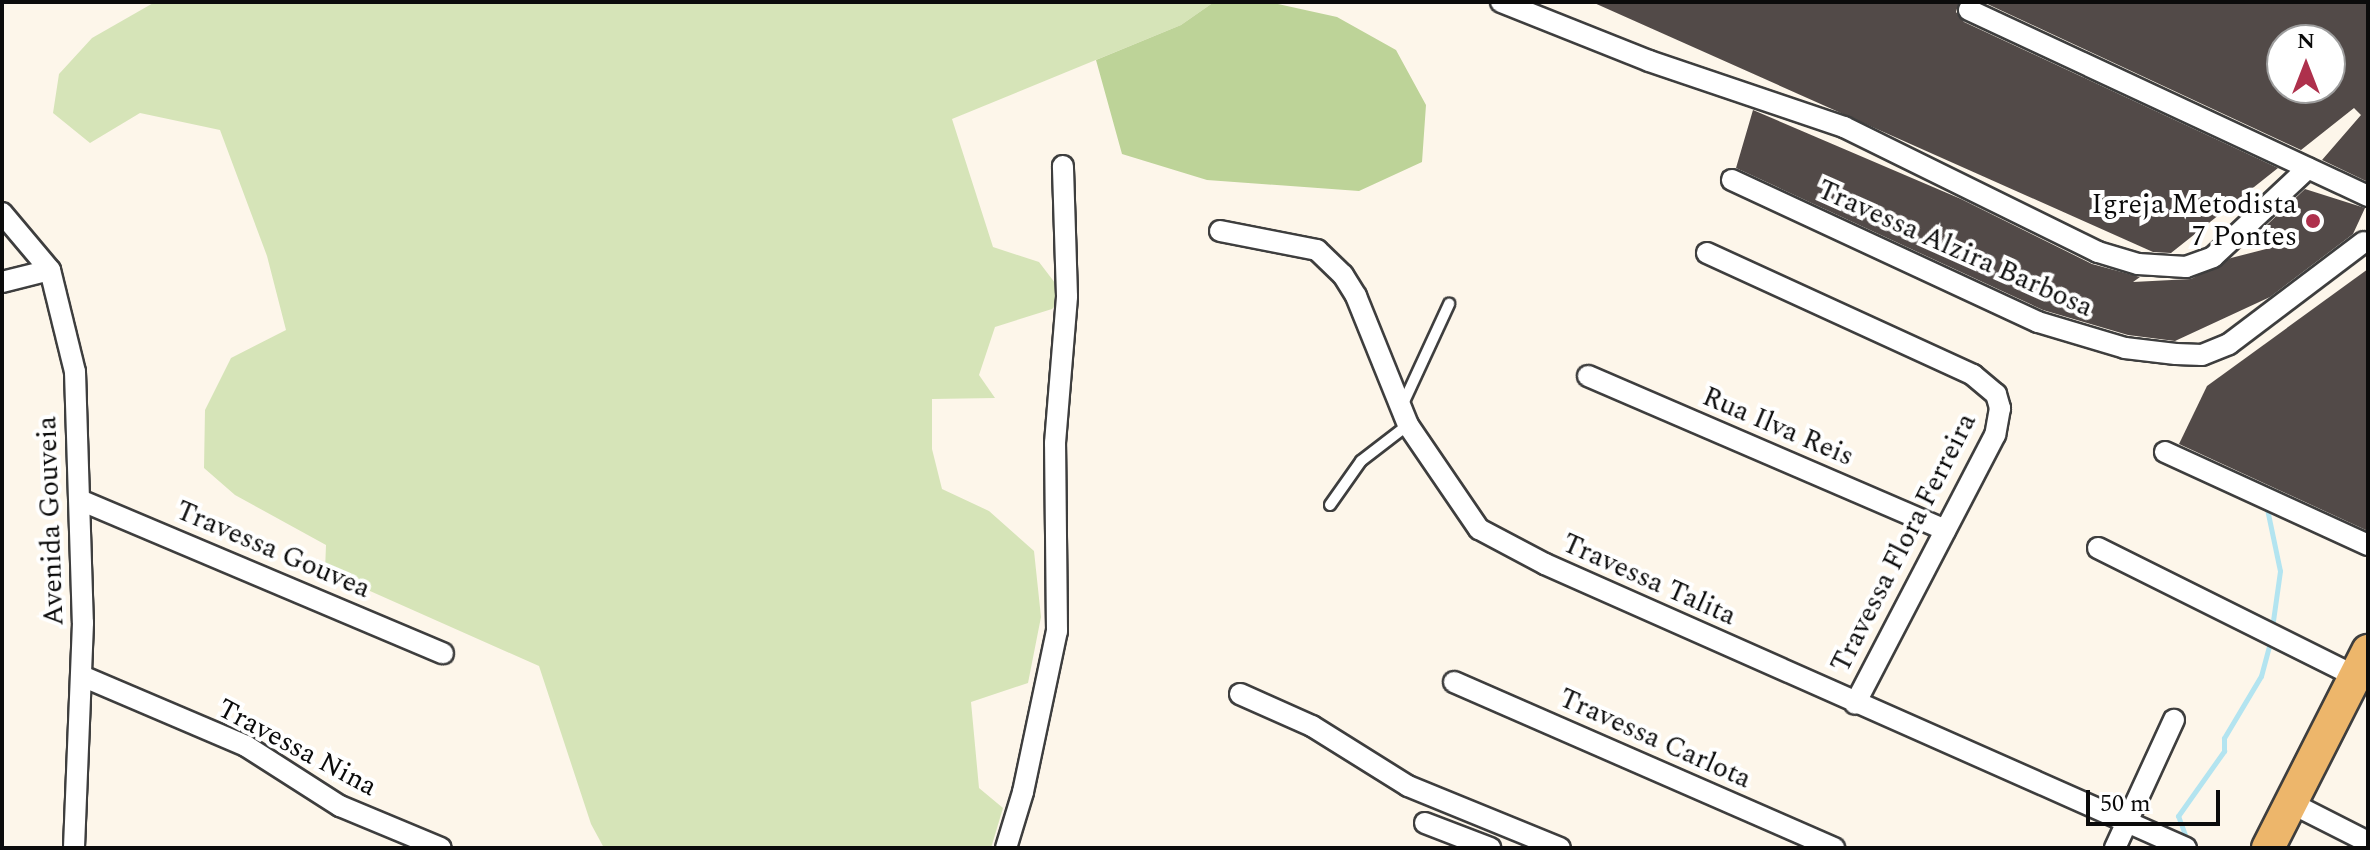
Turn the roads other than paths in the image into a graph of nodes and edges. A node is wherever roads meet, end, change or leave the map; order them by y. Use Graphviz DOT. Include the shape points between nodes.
graph roads {
  1 [pos="1501,2"];
  2 [pos="1969,10"];
  3 [pos="1063,166"];
  4 [pos="2308,168"];
  5 [pos="1732,180"];
  6 [pos="2368,196"];
  7 [pos="2,213"];
  8 [pos="1220,231"];
  9 [pos="2367,239"];
  10 [pos="1707,253"];
  11 [pos="50,270"];
  12 [pos="2,282"];
  13 [pos="1449,304"];
  14 [pos="1588,376"];
  15 [pos="1404,417"];
  16 [pos="2165,452"];
  17 [pos="80,500"];
  18 [pos="1330,505"];
  19 [pos="1945,530"];
  20 [pos="2368,545"];
  21 [pos="2098,548"];
  22 [pos="443,653"];
  23 [pos="2362,663"];
  24 [pos="82,676"];
  25 [pos="1454,682"];
  26 [pos="1240,694"];
  27 [pos="1855,704"];
  28 [pos="2174,720"];
  29 [pos="2291,803"];
  30 [pos="2130,822"];
  31 [pos="1425,823"];
  32 [pos="2368,842"];
  33 [pos="74,848"];
  34 [pos="441,848"];
  35 [pos="1006,848"];
  36 [pos="1490,848"];
  37 [pos="1560,848"];
  38 [pos="1834,848"];
  39 [pos="2115,848"];
  40 [pos="2186,848"];
  41 [pos="2268,848"];
  1 -- 4 [label="street" via="1649,61 1844,127 2098,252 2138,264 2186,267 2213,257"];
  2 -- 4 [label="street"];
  3 -- 35 [label="street" via="1067,296 1055,443 1057,631"];
  4 -- 6 [label="street"];
  5 -- 9 [label="street, Travessa Alzira Barbosa" via="2038,322 2125,348 2176,354 2202,355 2229,344"];
  7 -- 11 [label="street, Avenida Gouveia"];
  8 -- 15 [label="street, Travessa Talita" via="1317,250 1332,264 1356,296"];
  10 -- 19 [label="street, Travessa Flora Ferreira" via="1973,375 1996,394 2000,408 1995,435"];
  11 -- 12 [label="street"];
  11 -- 17 [label="street, Avenida Gouveia" via="75,372"];
  13 -- 15 [label="lane"];
  14 -- 19 [label="street, Rua Ilva Reis"];
  15 -- 18 [label="lane" via="1361,461"];
  15 -- 27 [label="street, Travessa Talita" via="1479,529"];
  16 -- 20 [label="street"];
  17 -- 22 [label="street, Travessa Gouvea"];
  17 -- 24 [label="street, Avenida Gouveia"];
  19 -- 27 [label="street, Travessa Flora Ferreira"];
  21 -- 23 [label="street" via="2282,638"];
  23 -- 29 [label="main road"];
  24 -- 33 [label="street, Avenida Gouveia"];
  24 -- 34 [label="street, Travessa Nina" via="246,746 340,806"];
  25 -- 38 [label="street, Travessa Carlota"];
  26 -- 37 [label="street" via="1312,726 1408,786"];
  27 -- 30 [label="street, Travessa Talita"];
  28 -- 30 [label="street"];
  29 -- 32 [label="street"];
  29 -- 41 [label="main road"];
  30 -- 39 [label="street"];
  30 -- 40 [label="street, Travessa Talita"];
  31 -- 36 [label="street"];
}
